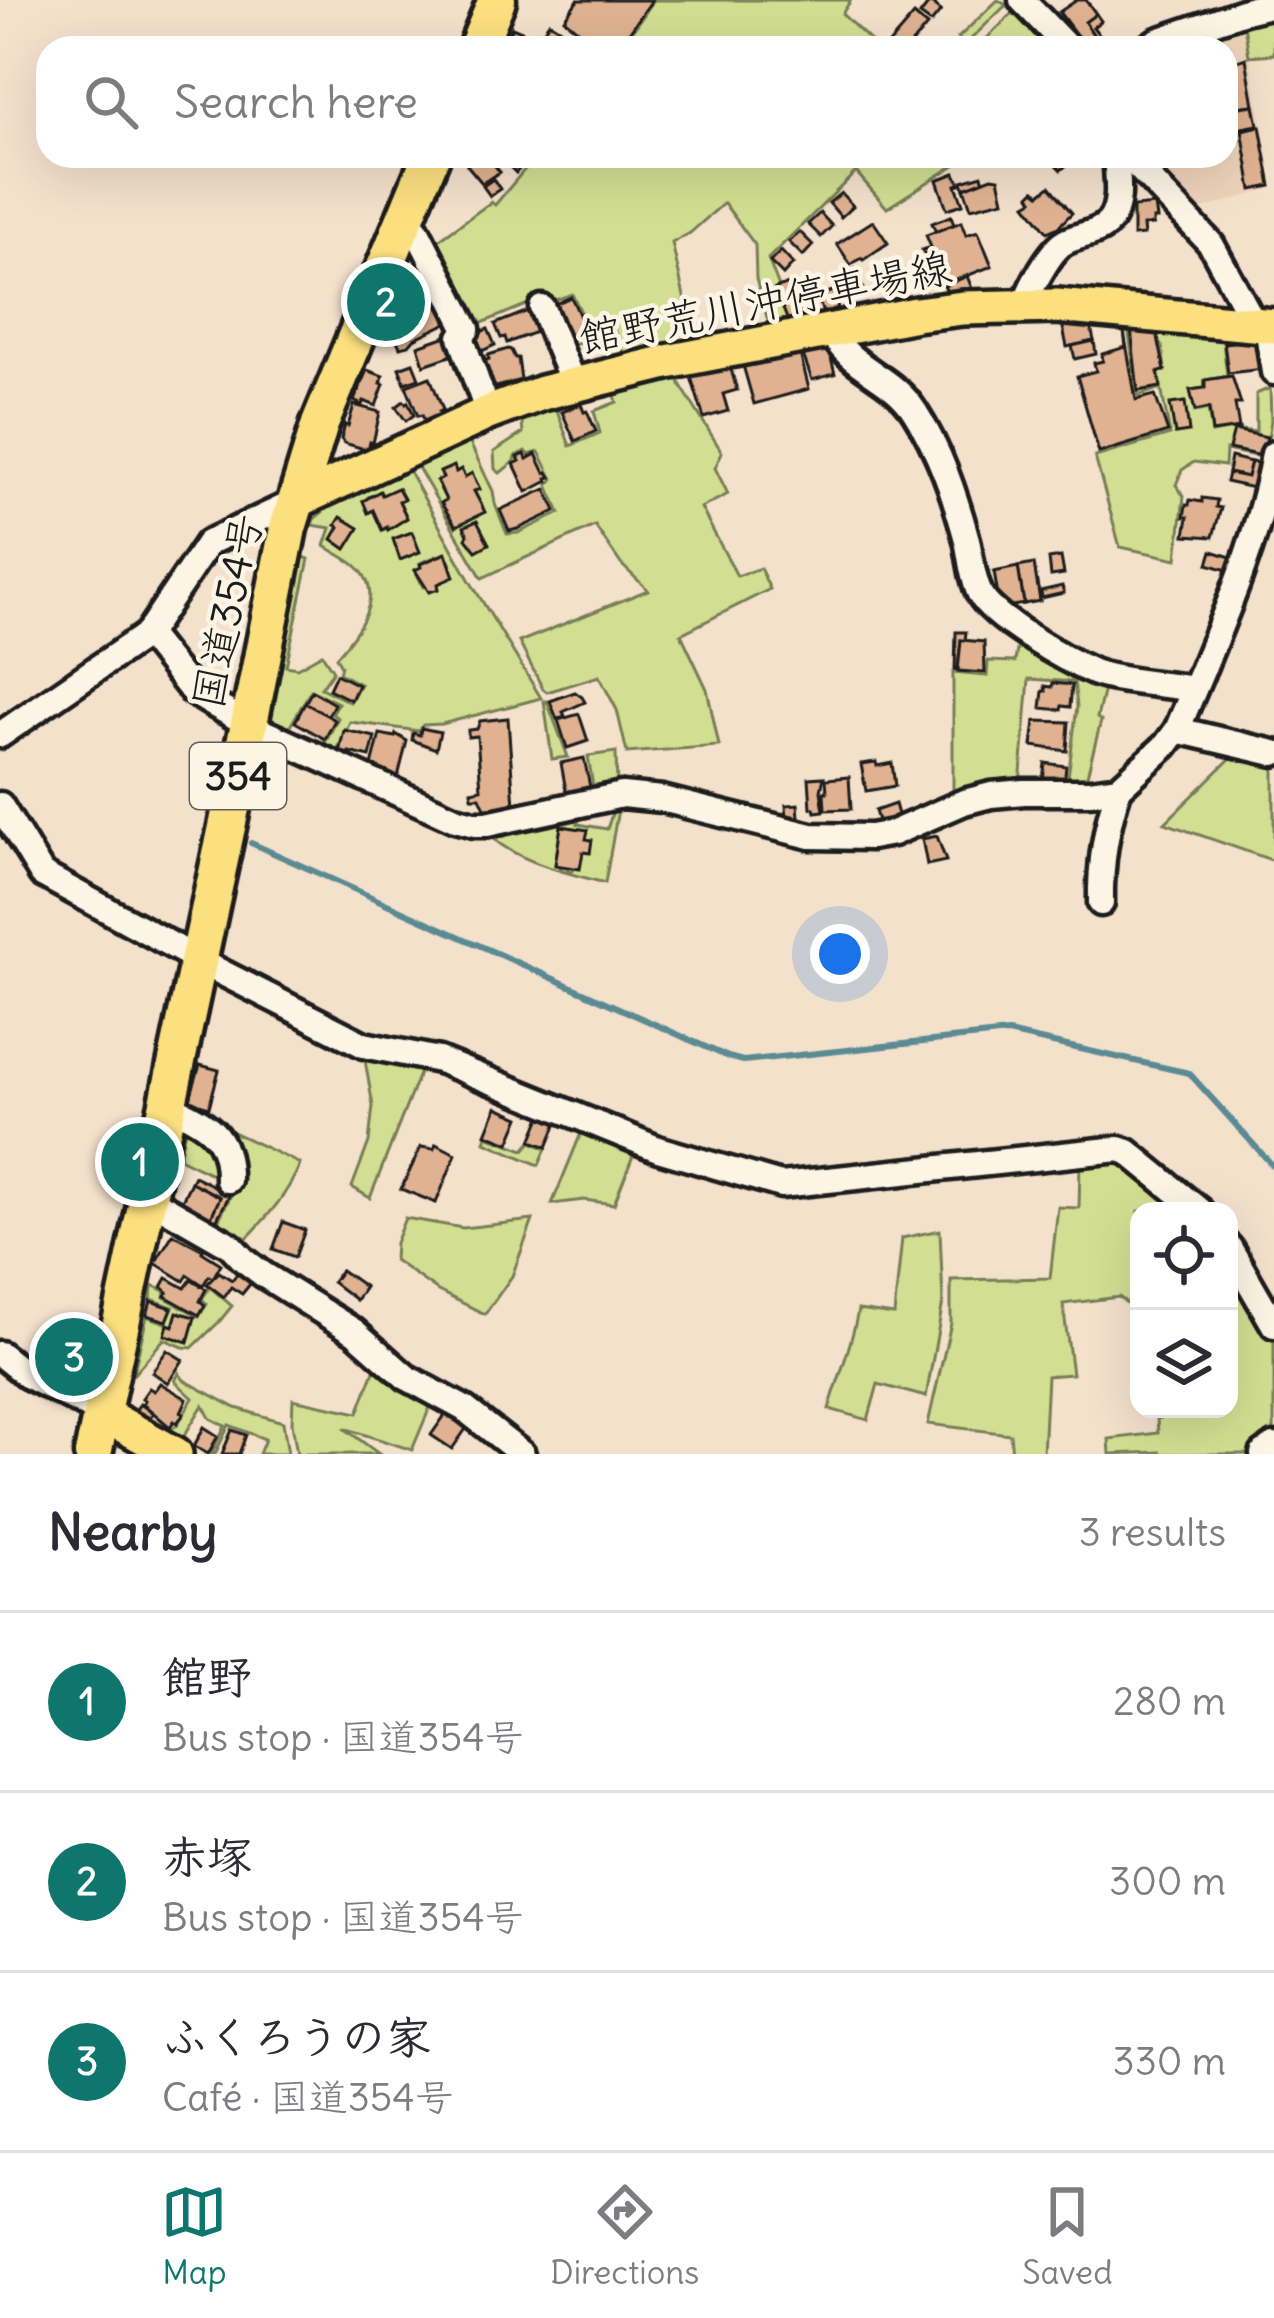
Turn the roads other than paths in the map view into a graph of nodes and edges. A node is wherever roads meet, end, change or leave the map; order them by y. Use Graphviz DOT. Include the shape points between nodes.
graph roads {
  1 [pos="497,0"];
  2 [pos="1022,0"];
  3 [pos="1274,4"];
  4 [pos="482,36"];
  5 [pos="1056,36"];
  6 [pos="1171,36"];
  7 [pos="426,168"];
  8 [pos="1117,168"];
  9 [pos="1139,168"];
  10 [pos="403,223"];
  11 [pos="1024,306"];
  12 [pos="542,308"];
  13 [pos="1266,325"];
  14 [pos="830,330"];
  15 [pos="1274,372"];
  16 [pos="573,383"];
  17 [pos="488,412"];
  18 [pos="1274,454"];
  19 [pos="295,502"];
  20 [pos="147,634"];
  21 [pos="1194,688"];
  22 [pos="249,724"];
  23 [pos="1177,730"];
  24 [pos="0,735"];
  25 [pos="1274,753"];
  26 [pos="1119,788"];
  27 [pos="0,805"];
  28 [pos="1101,902"];
  29 [pos="197,959"];
  30 [pos="167,1105"];
  31 [pos="228,1180"];
  32 [pos="148,1198"];
  33 [pos="1189,1202"];
  34 [pos="1238,1263"];
  35 [pos="1274,1325"];
  36 [pos="2,1358"];
  37 [pos="101,1413"];
  38 [pos="1274,1446"];
  39 [pos="93,1454"];
  40 [pos="175,1454"];
  41 [pos="522,1454"];
  42 [pos="1263,1454"];
  1 -- 4 [label="highway"];
  2 -- 5 [label="street"];
  3 -- 6 [label="street"];
  7 -- 10 [label="highway, 国道354号 / 354"];
  8 -- 11 [label="street" via="1109,222 1060,243"];
  9 -- 13 [label="street" via="1211,244"];
  10 -- 17 [label="street" via="416,229 467,329 461,337"];
  10 -- 19 [label="highway, 国道354号 / 354"];
  11 -- 13 [label="main road, 館野荒川沖停車場線"];
  11 -- 14 [label="main road, 館野荒川沖停車場線"];
  12 -- 16 [label="street"];
  13 -- 15 [label="street"];
  14 -- 16 [label="main road, 館野荒川沖停車場線"];
  14 -- 21 [label="street" via="915,410 948,477 981,595 1001,620 1096,674"];
  16 -- 17 [label="main road, 館野荒川沖停車場線"];
  17 -- 19 [label="main road, 館野荒川沖停車場線"];
  18 -- 21 [label="street"];
  19 -- 20 [label="street" via="208,543"];
  19 -- 22 [label="highway, 国道354号 / 354"];
  20 -- 22 [label="street" via="193,692"];
  20 -- 24 [label="street"];
  21 -- 23 [label="street"];
  22 -- 26 [label="street" via="474,824 622,795 811,836 872,838 991,796"];
  22 -- 29 [label="highway, 国道354号 / 354"];
  23 -- 25 [label="street"];
  23 -- 26 [label="street"];
  26 -- 28 [label="street" via="1102,852"];
  27 -- 29 [label="street" via="42,874"];
  29 -- 30 [label="highway, 国道354号 / 354"];
  29 -- 33 [label="street" via="364,1045 439,1060 658,1149 781,1185 1119,1149"];
  30 -- 31 [label="street" via="223,1142"];
  30 -- 32 [label="highway, 国道354号 / 354"];
  32 -- 37 [label="highway, 国道354号 / 354"];
  32 -- 41 [label="street" via="230,1245"];
  34 -- 35 [label="street"];
  36 -- 37 [label="street"];
  37 -- 39 [label="highway, 国道354号 / 354"];
  37 -- 40 [label="main road"];
  38 -- 42 [label="street"];
}
